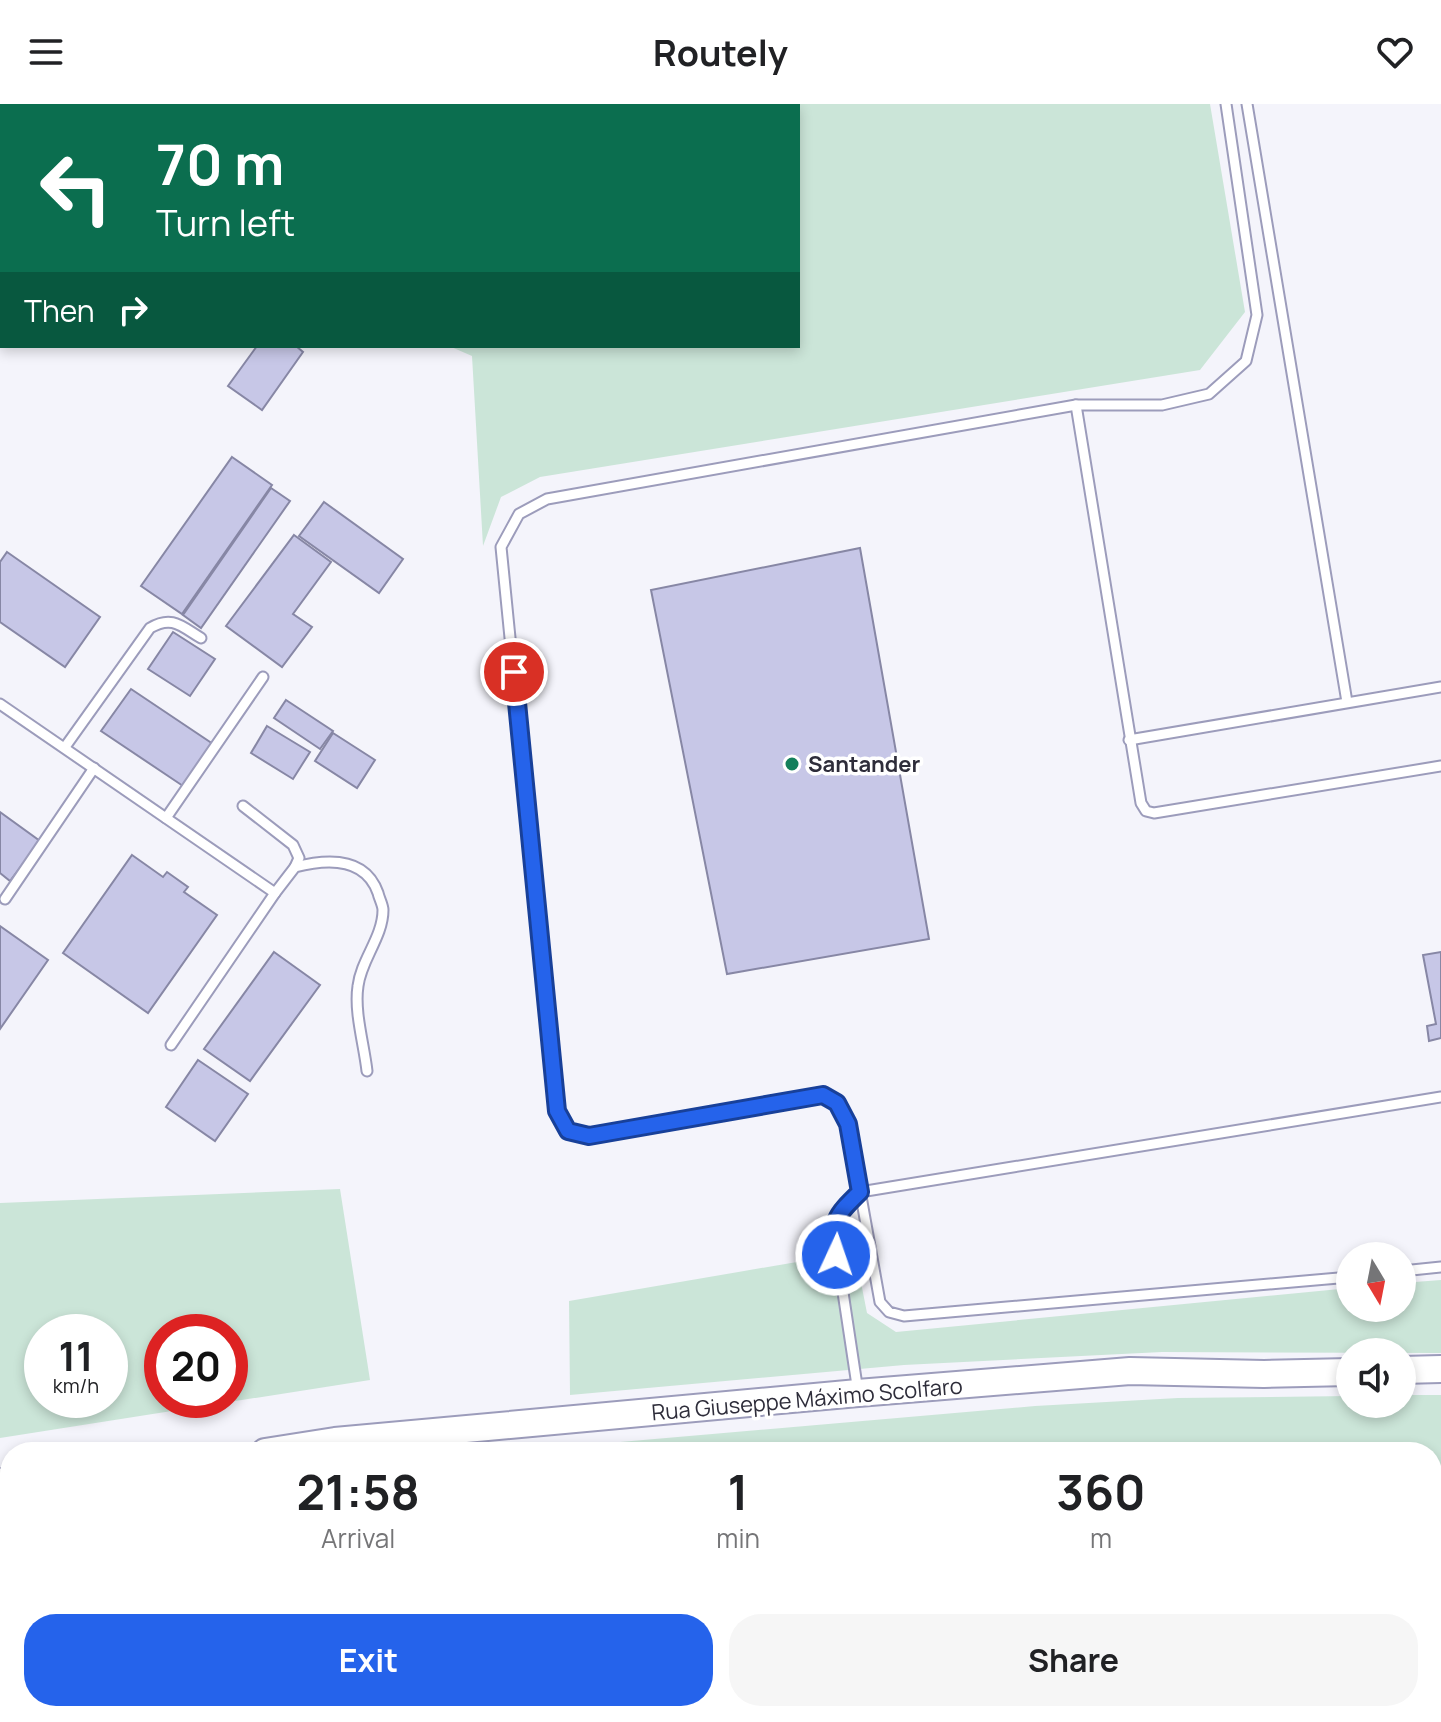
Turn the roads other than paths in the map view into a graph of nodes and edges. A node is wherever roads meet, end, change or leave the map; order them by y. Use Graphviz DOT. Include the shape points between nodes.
graph roads {
  1 [pos="1226,104"];
  2 [pos="1247,104"];
  3 [pos="1076,405"];
  4 [pos="201,638"];
  5 [pos="263,677"];
  6 [pos="1441,687"];
  7 [pos="1347,702"];
  8 [pos="0,704"];
  9 [pos="1129,740"];
  10 [pos="65,747"];
  11 [pos="1441,766"];
  12 [pos="94,768"];
  13 [pos="243,806"];
  14 [pos="166,818"];
  15 [pos="295,867"];
  16 [pos="275,893"];
  17 [pos="5,899"];
  18 [pos="171,1045"];
  19 [pos="367,1071"];
  20 [pos="1441,1097"];
  21 [pos="860,1192"];
  22 [pos="1441,1267"];
  23 [pos="1416,1270"];
  24 [pos="1336,1278"];
  25 [pos="1441,1369"];
  26 [pos="1416,1370"];
  27 [pos="1336,1372"];
  28 [pos="858,1393"];
  29 [pos="337,1442"];
  1 -- 3 [label="lane" via="1257,315 1246,361 1209,394 1162,405"];
  2 -- 7 [label="lane"];
  3 -- 9 [label="lane"];
  3 -- 21 [label="lane" via="547,499 519,514 501,547 557,1111 568,1131 589,1136 823,1095 837,1103 848,1124"];
  4 -- 10 [label="lane" via="172,621 150,628"];
  5 -- 14 [label="lane"];
  6 -- 7 [label="lane"];
  7 -- 9 [label="lane"];
  8 -- 10 [label="lane"];
  9 -- 11 [label="lane" via="1141,803 1154,813"];
  10 -- 12 [label="lane"];
  12 -- 14 [label="lane"];
  12 -- 17 [label="lane"];
  13 -- 15 [label="lane" via="293,845 299,858"];
  14 -- 16 [label="lane"];
  15 -- 16 [label="lane"];
  15 -- 19 [label="lane" via="340,861 361,868 375,884 383,909 357,996"];
  16 -- 18 [label="lane"];
  20 -- 21 [label="lane"];
  21 -- 24 [label="lane" via="880,1302 889,1312 904,1316"];
  21 -- 28 [label="lane" via="842,1208 833,1226"];
  22 -- 23 [label="lane"];
  25 -- 26 [label="main road"];
  27 -- 28 [label="main road, Rua Giuseppe Máximo Scolfaro" via="1130,1371"];
  28 -- 29 [label="main road, Rua Giuseppe Máximo Scolfaro"];
}
